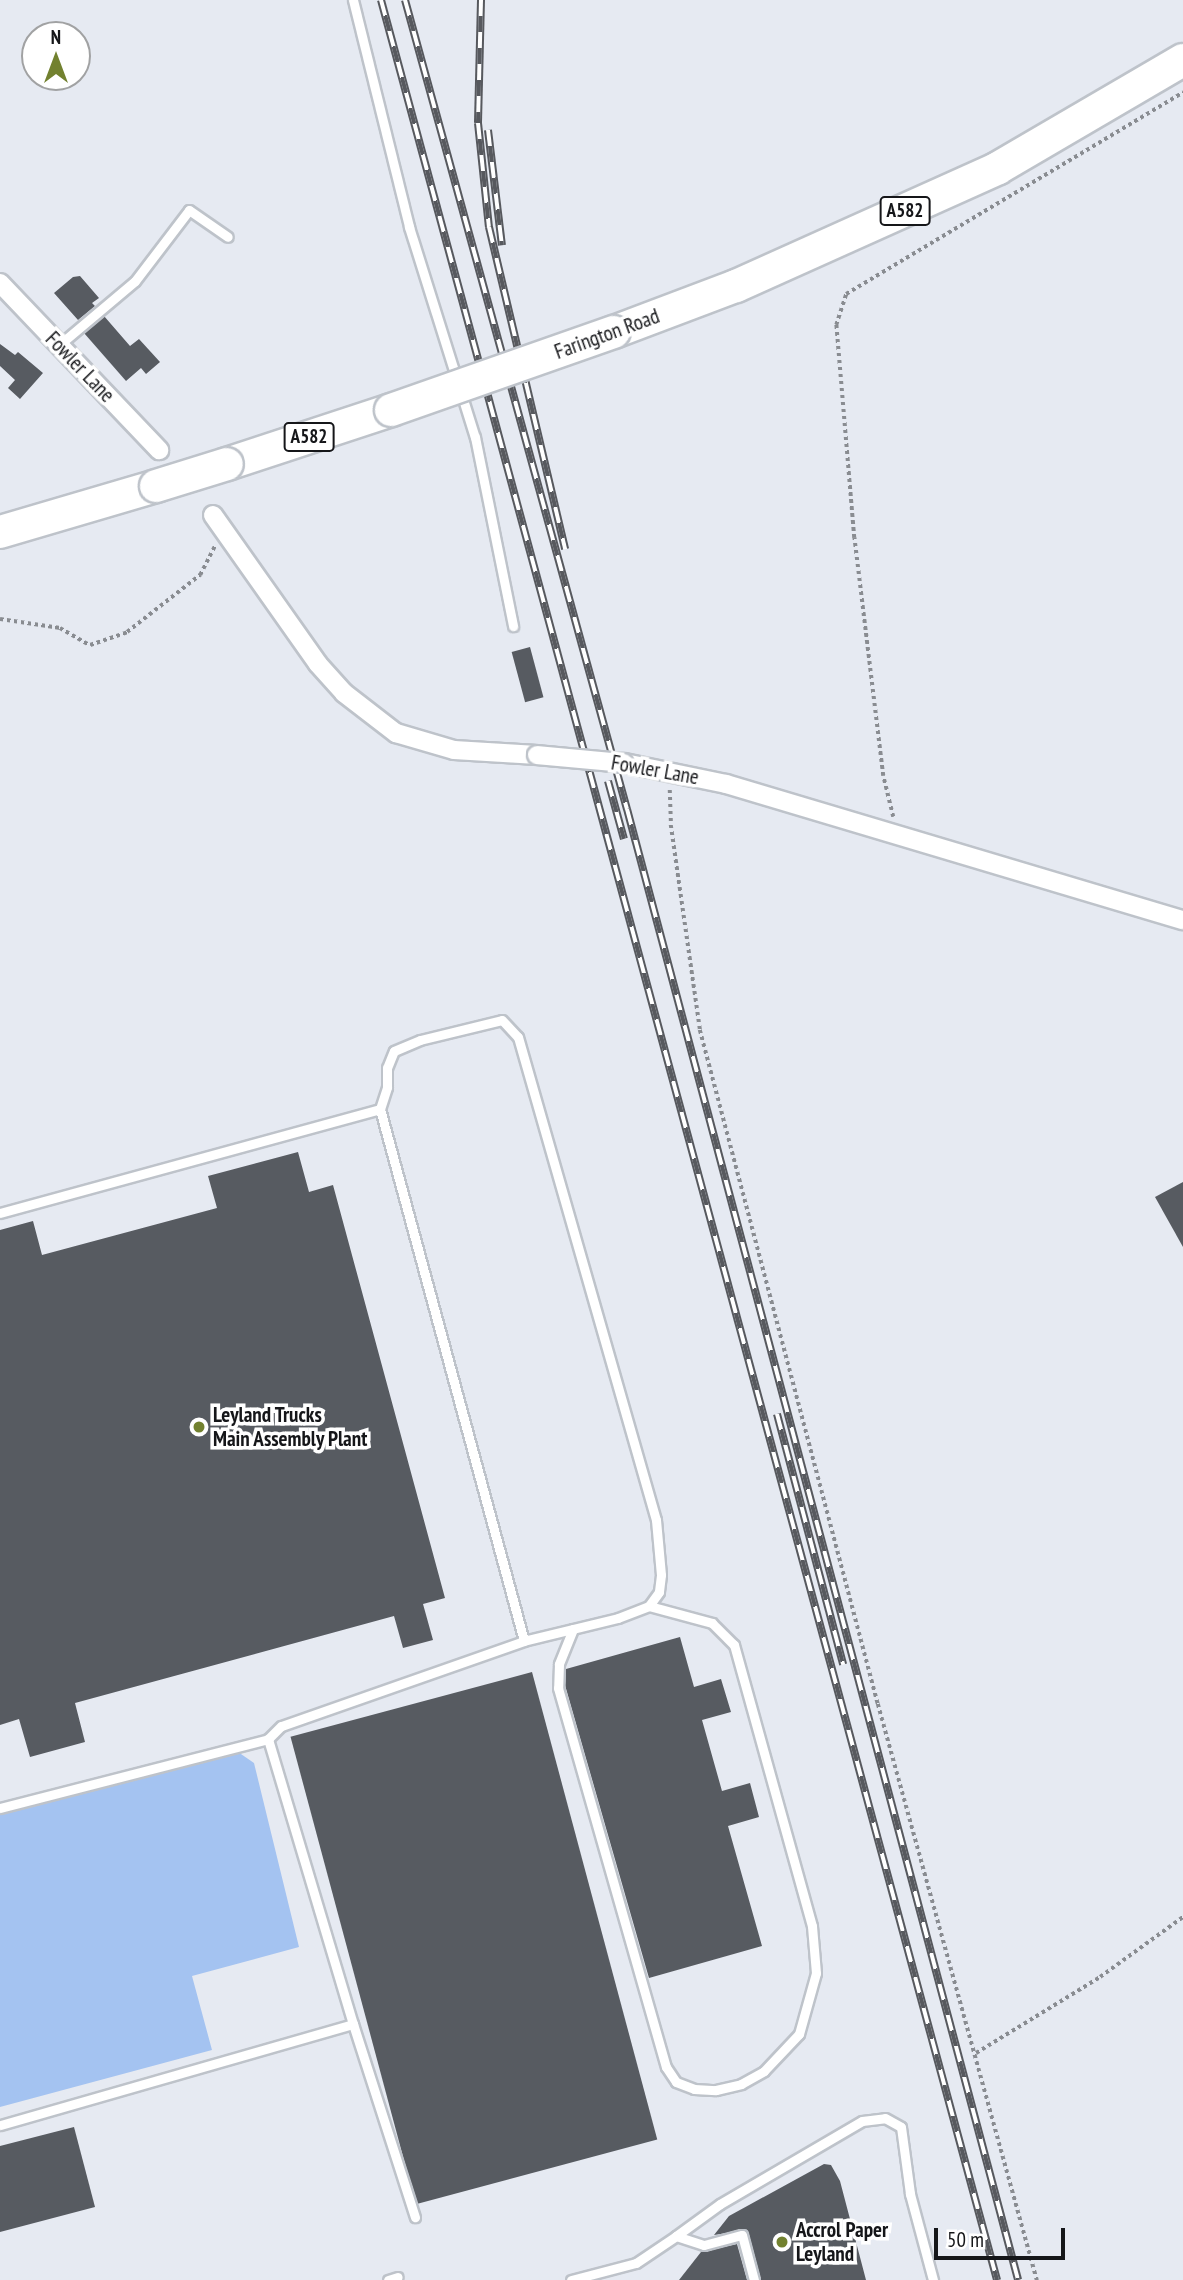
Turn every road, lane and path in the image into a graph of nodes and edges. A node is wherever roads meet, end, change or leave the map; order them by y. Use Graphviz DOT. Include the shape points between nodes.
graph roads {
  1 [pos="353,0"];
  2 [pos="1183,60"];
  3 [pos="1183,92"];
  4 [pos="228,237"];
  5 [pos="0,283"];
  6 [pos="59,345"];
  7 [pos="159,450"];
  8 [pos="217,522"];
  9 [pos="0,532"];
  10 [pos="0,619"];
  11 [pos="513,626"];
  12 [pos="670,771"];
  13 [pos="898,834"];
  14 [pos="1183,920"];
  15 [pos="380,1109"];
  16 [pos="0,1213"];
  17 [pos="649,1606"];
  18 [pos="573,1629"];
  19 [pos="524,1641"];
  20 [pos="268,1739"];
  21 [pos="0,1808"];
  22 [pos="1183,1917"];
  23 [pos="353,2024"];
  24 [pos="976,2053"];
  25 [pos="0,2125"];
  26 [pos="415,2217"];
  27 [pos="676,2236"];
  28 [pos="571,2280"];
  29 [pos="754,2280"];
  30 [pos="933,2280"];
  31 [pos="1037,2280"];
  1 -- 11 [label="lane" via="409,227 475,437"];
  2 -- 9 [label="highway, Farington Road / A582, bridge" via="998,168 736,286 391,410"];
  3 -- 13 [label="path" via="846,294 836,326 854,538 883,776"];
  4 -- 6 [label="lane" via="188,210 135,281"];
  5 -- 6 [label="street, Fowler Lane"];
  6 -- 7 [label="street, Fowler Lane"];
  8 -- 10 [label="path" via="200,575 127,632 90,645 60,628"];
  8 -- 12 [label="street, Fowler Lane, bridge" via="318,664 344,693 396,733 454,750 624,763"];
  12 -- 13 [label="street, Fowler Lane"];
  12 -- 24 [label="path" via="671,825 700,1030 878,1704"];
  13 -- 14 [label="street, Fowler Lane"];
  15 -- 16 [label="lane"];
  15 -- 17 [label="lane" via="394,1051 502,1020 518,1037 656,1520 661,1575 659,1591"];
  15 -- 19 [label="lane"];
  17 -- 18 [label="lane"];
  17 -- 18 [label="lane" via="712,1623 734,1645 812,1926 816,1973 799,2034 764,2071 741,2084 694,2090 676,2082 666,2067 558,1688 559,1664"];
  18 -- 19 [label="lane"];
  19 -- 20 [label="lane" via="281,1726"];
  20 -- 21 [label="lane"];
  20 -- 23 [label="lane"];
  22 -- 24 [label="path" via="1100,1978"];
  23 -- 25 [label="lane"];
  23 -- 26 [label="lane"];
  24 -- 31 [label="path"];
  27 -- 28 [label="lane" via="636,2263"];
  27 -- 29 [label="lane" via="704,2245 742,2235"];
  27 -- 30 [label="lane" via="720,2204 862,2121 885,2118 901,2127 911,2194"];
}
